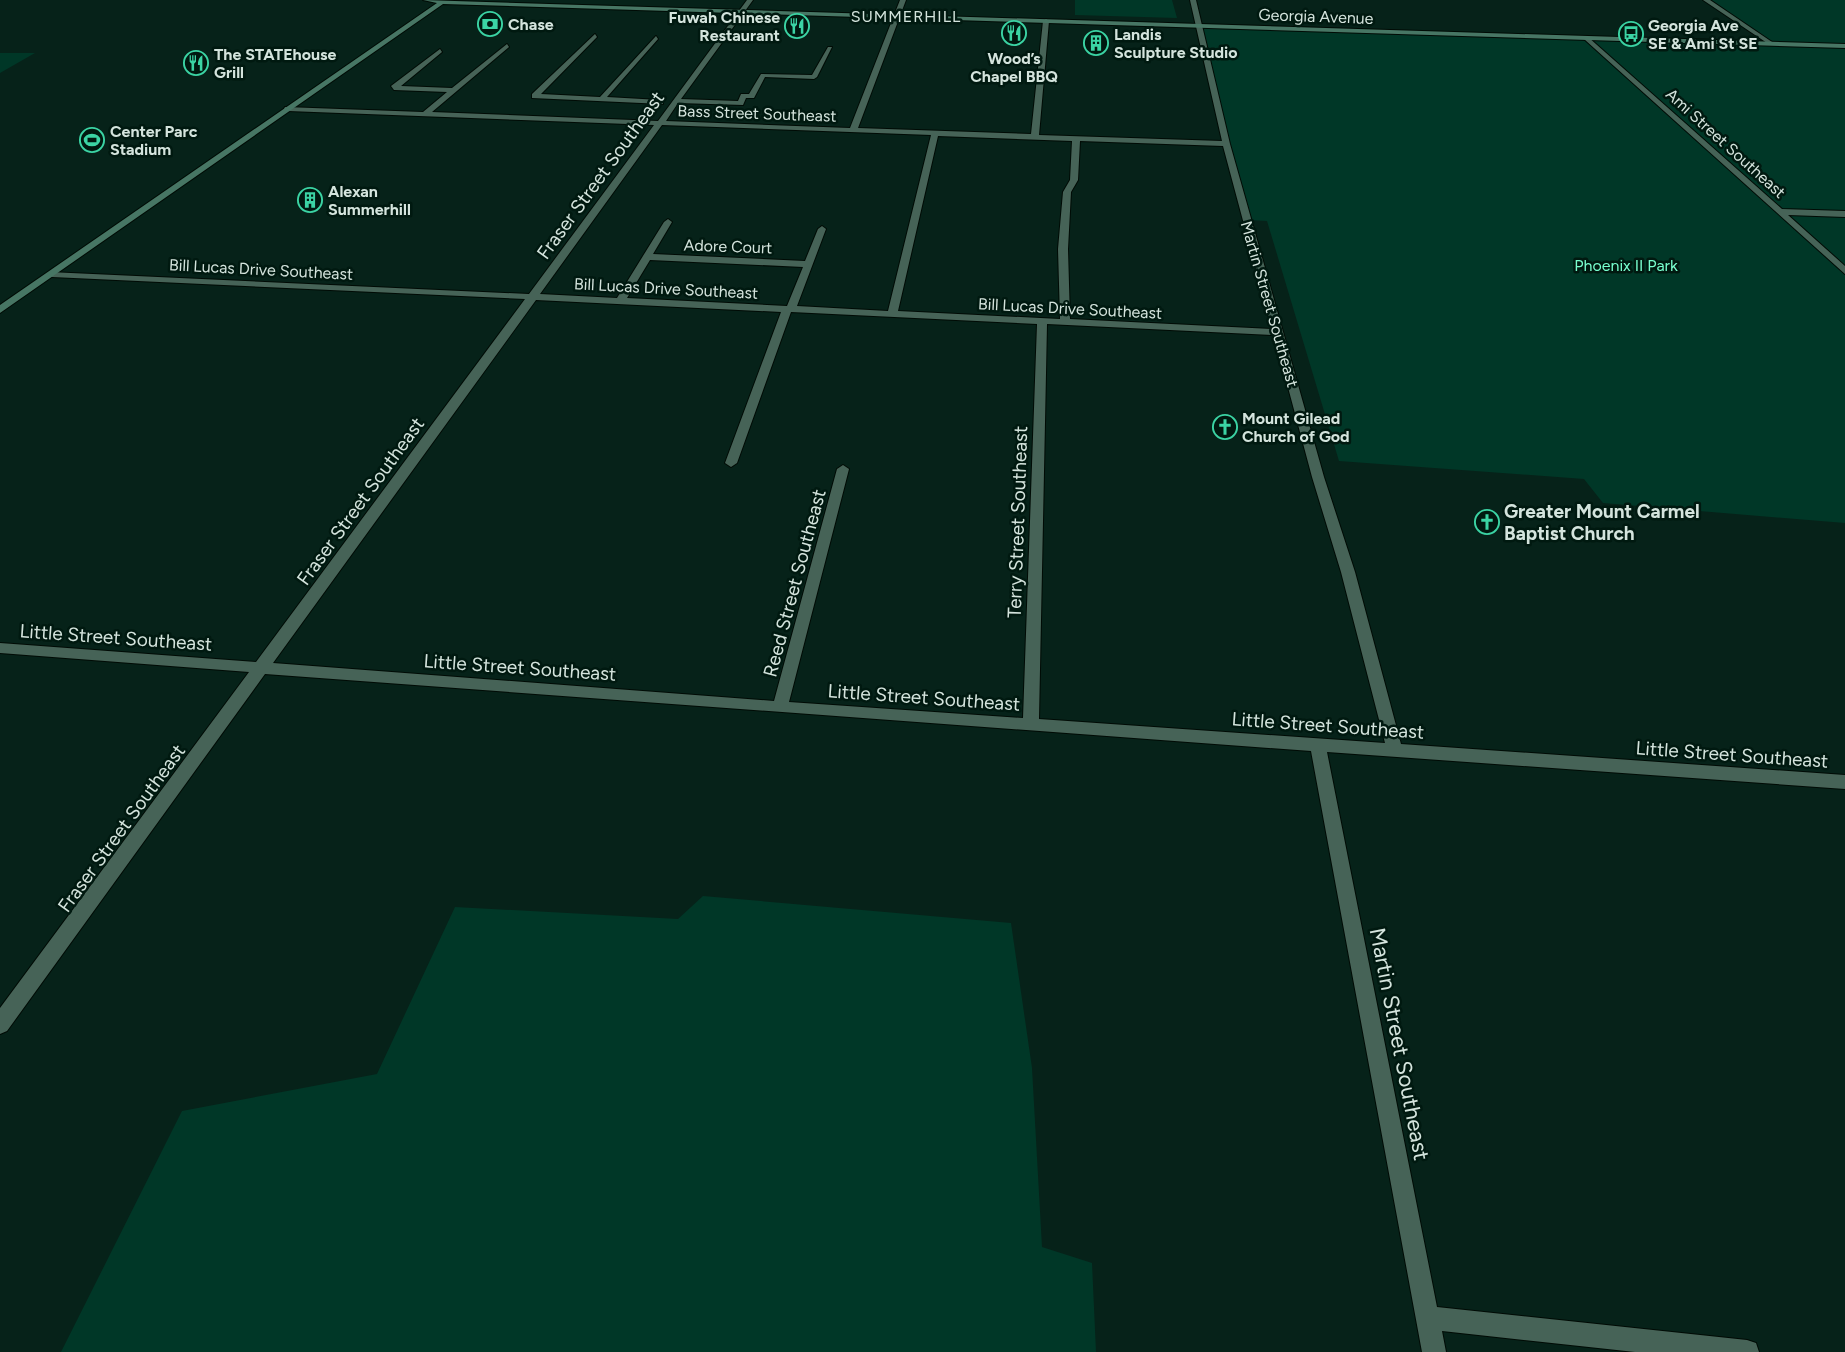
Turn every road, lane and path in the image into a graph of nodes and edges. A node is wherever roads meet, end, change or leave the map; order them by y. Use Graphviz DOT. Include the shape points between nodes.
graph roads {
  1 [pos="426,0"];
  2 [pos="750,0"];
  3 [pos="903,0"];
  4 [pos="1193,0"];
  5 [pos="1706,0"];
  6 [pos="443,1"];
  7 [pos="742,11"];
  8 [pos="896,17"];
  9 [pos="1046,22"];
  10 [pos="1199,26"];
  11 [pos="595,36"];
  12 [pos="656,38"];
  13 [pos="1586,38"];
  14 [pos="1772,44"];
  15 [pos="507,46"];
  16 [pos="1845,46"];
  17 [pos="830,48"];
  18 [pos="440,51"];
  19 [pos="454,90"];
  20 [pos="602,99"];
  21 [pos="677,101"];
  22 [pos="660,102"];
  23 [pos="288,109"];
  24 [pos="425,114"];
  25 [pos="662,123"];
  26 [pos="853,130"];
  27 [pos="935,133"];
  28 [pos="1035,137"];
  29 [pos="1076,138"];
  30 [pos="1226,144"];
  31 [pos="1780,212"];
  32 [pos="1845,214"];
  33 [pos="668,222"];
  34 [pos="822,229"];
  35 [pos="646,258"];
  36 [pos="808,264"];
  37 [pos="1845,271"];
  38 [pos="52,274"];
  39 [pos="534,297"];
  40 [pos="620,301"];
  41 [pos="789,309"];
  42 [pos="0,310"];
  43 [pos="892,314"];
  44 [pos="1042,321"];
  45 [pos="1065,322"];
  46 [pos="1278,332"];
  47 [pos="731,463"];
  48 [pos="843,469"];
  49 [pos="0,648"];
  50 [pos="261,668"];
  51 [pos="780,707"];
  52 [pos="1031,724"];
  53 [pos="1318,745"];
  54 [pos="1395,750"];
  55 [pos="1845,782"];
  56 [pos="0,1024"];
  57 [pos="1428,1318"];
  58 [pos="1434,1352"];
  59 [pos="1747,1352"];
  1 -- 6 [label="main road, Georgia Avenue"];
  2 -- 7 [label="street, Fraser Street Southeast"];
  3 -- 8 [label="street"];
  4 -- 10 [label="street, Martin Street Southeast"];
  5 -- 14 [label="street"];
  6 -- 7 [label="main road, Georgia Avenue"];
  6 -- 23 [label="main road"];
  7 -- 8 [label="main road, Georgia Avenue"];
  7 -- 21 [label="street, Fraser Street Southeast"];
  8 -- 9 [label="main road, Georgia Avenue"];
  8 -- 26 [label="street"];
  9 -- 10 [label="main road, Georgia Avenue"];
  9 -- 28 [label="street"];
  10 -- 13 [label="main road, Georgia Avenue"];
  10 -- 30 [label="street, Martin Street Southeast"];
  11 -- 20 [label="street" via="535,96"];
  12 -- 20 [label="street"];
  13 -- 14 [label="main road, Georgia Avenue"];
  13 -- 31 [label="street, Ami Street Southeast"];
  14 -- 16 [label="main road, Georgia Avenue"];
  15 -- 19 [label="street"];
  17 -- 21 [label="street" via="814,77 763,76 751,96 744,96 740,103"];
  18 -- 19 [label="street" via="394,88"];
  19 -- 24 [label="street"];
  20 -- 22 [label="street"];
  21 -- 25 [label="street, Fraser Street Southeast"];
  23 -- 24 [label="street, Bass Street Southeast"];
  23 -- 38 [label="main road"];
  24 -- 25 [label="street, Bass Street Southeast"];
  25 -- 26 [label="street, Bass Street Southeast"];
  25 -- 39 [label="street, Fraser Street Southeast"];
  26 -- 27 [label="street, Bass Street Southeast"];
  27 -- 28 [label="street, Bass Street Southeast"];
  27 -- 43 [label="street"];
  28 -- 29 [label="street, Bass Street Southeast"];
  29 -- 30 [label="street, Bass Street Southeast"];
  29 -- 45 [label="street" via="1074,180 1067,192 1063,250"];
  30 -- 46 [label="street, Martin Street Southeast"];
  31 -- 32 [label="street"];
  31 -- 37 [label="street, Ami Street Southeast"];
  33 -- 35 [label="street"];
  34 -- 36 [label="street"];
  35 -- 36 [label="street, Adore Court"];
  35 -- 40 [label="street"];
  36 -- 41 [label="street"];
  38 -- 39 [label="street, Bill Lucas Drive Southeast"];
  38 -- 42 [label="main road"];
  39 -- 40 [label="street, Bill Lucas Drive Southeast"];
  39 -- 50 [label="street, Fraser Street Southeast"];
  40 -- 41 [label="street, Bill Lucas Drive Southeast"];
  41 -- 43 [label="street, Bill Lucas Drive Southeast"];
  41 -- 47 [label="street"];
  43 -- 44 [label="street, Bill Lucas Drive Southeast"];
  44 -- 45 [label="street, Bill Lucas Drive Southeast"];
  44 -- 52 [label="street, Terry Street Southeast"];
  45 -- 46 [label="street, Bill Lucas Drive Southeast"];
  46 -- 54 [label="street, Martin Street Southeast" via="1348,572"];
  48 -- 51 [label="street, Reed Street Southeast"];
  49 -- 50 [label="street, Little Street Southeast"];
  50 -- 51 [label="street, Little Street Southeast"];
  50 -- 56 [label="street, Fraser Street Southeast"];
  51 -- 52 [label="street, Little Street Southeast"];
  52 -- 53 [label="street, Little Street Southeast"];
  53 -- 54 [label="street, Little Street Southeast"];
  53 -- 57 [label="street, Martin Street Southeast"];
  54 -- 55 [label="street, Little Street Southeast"];
  57 -- 58 [label="street, Martin Street Southeast"];
  57 -- 59 [label="street"];
}
